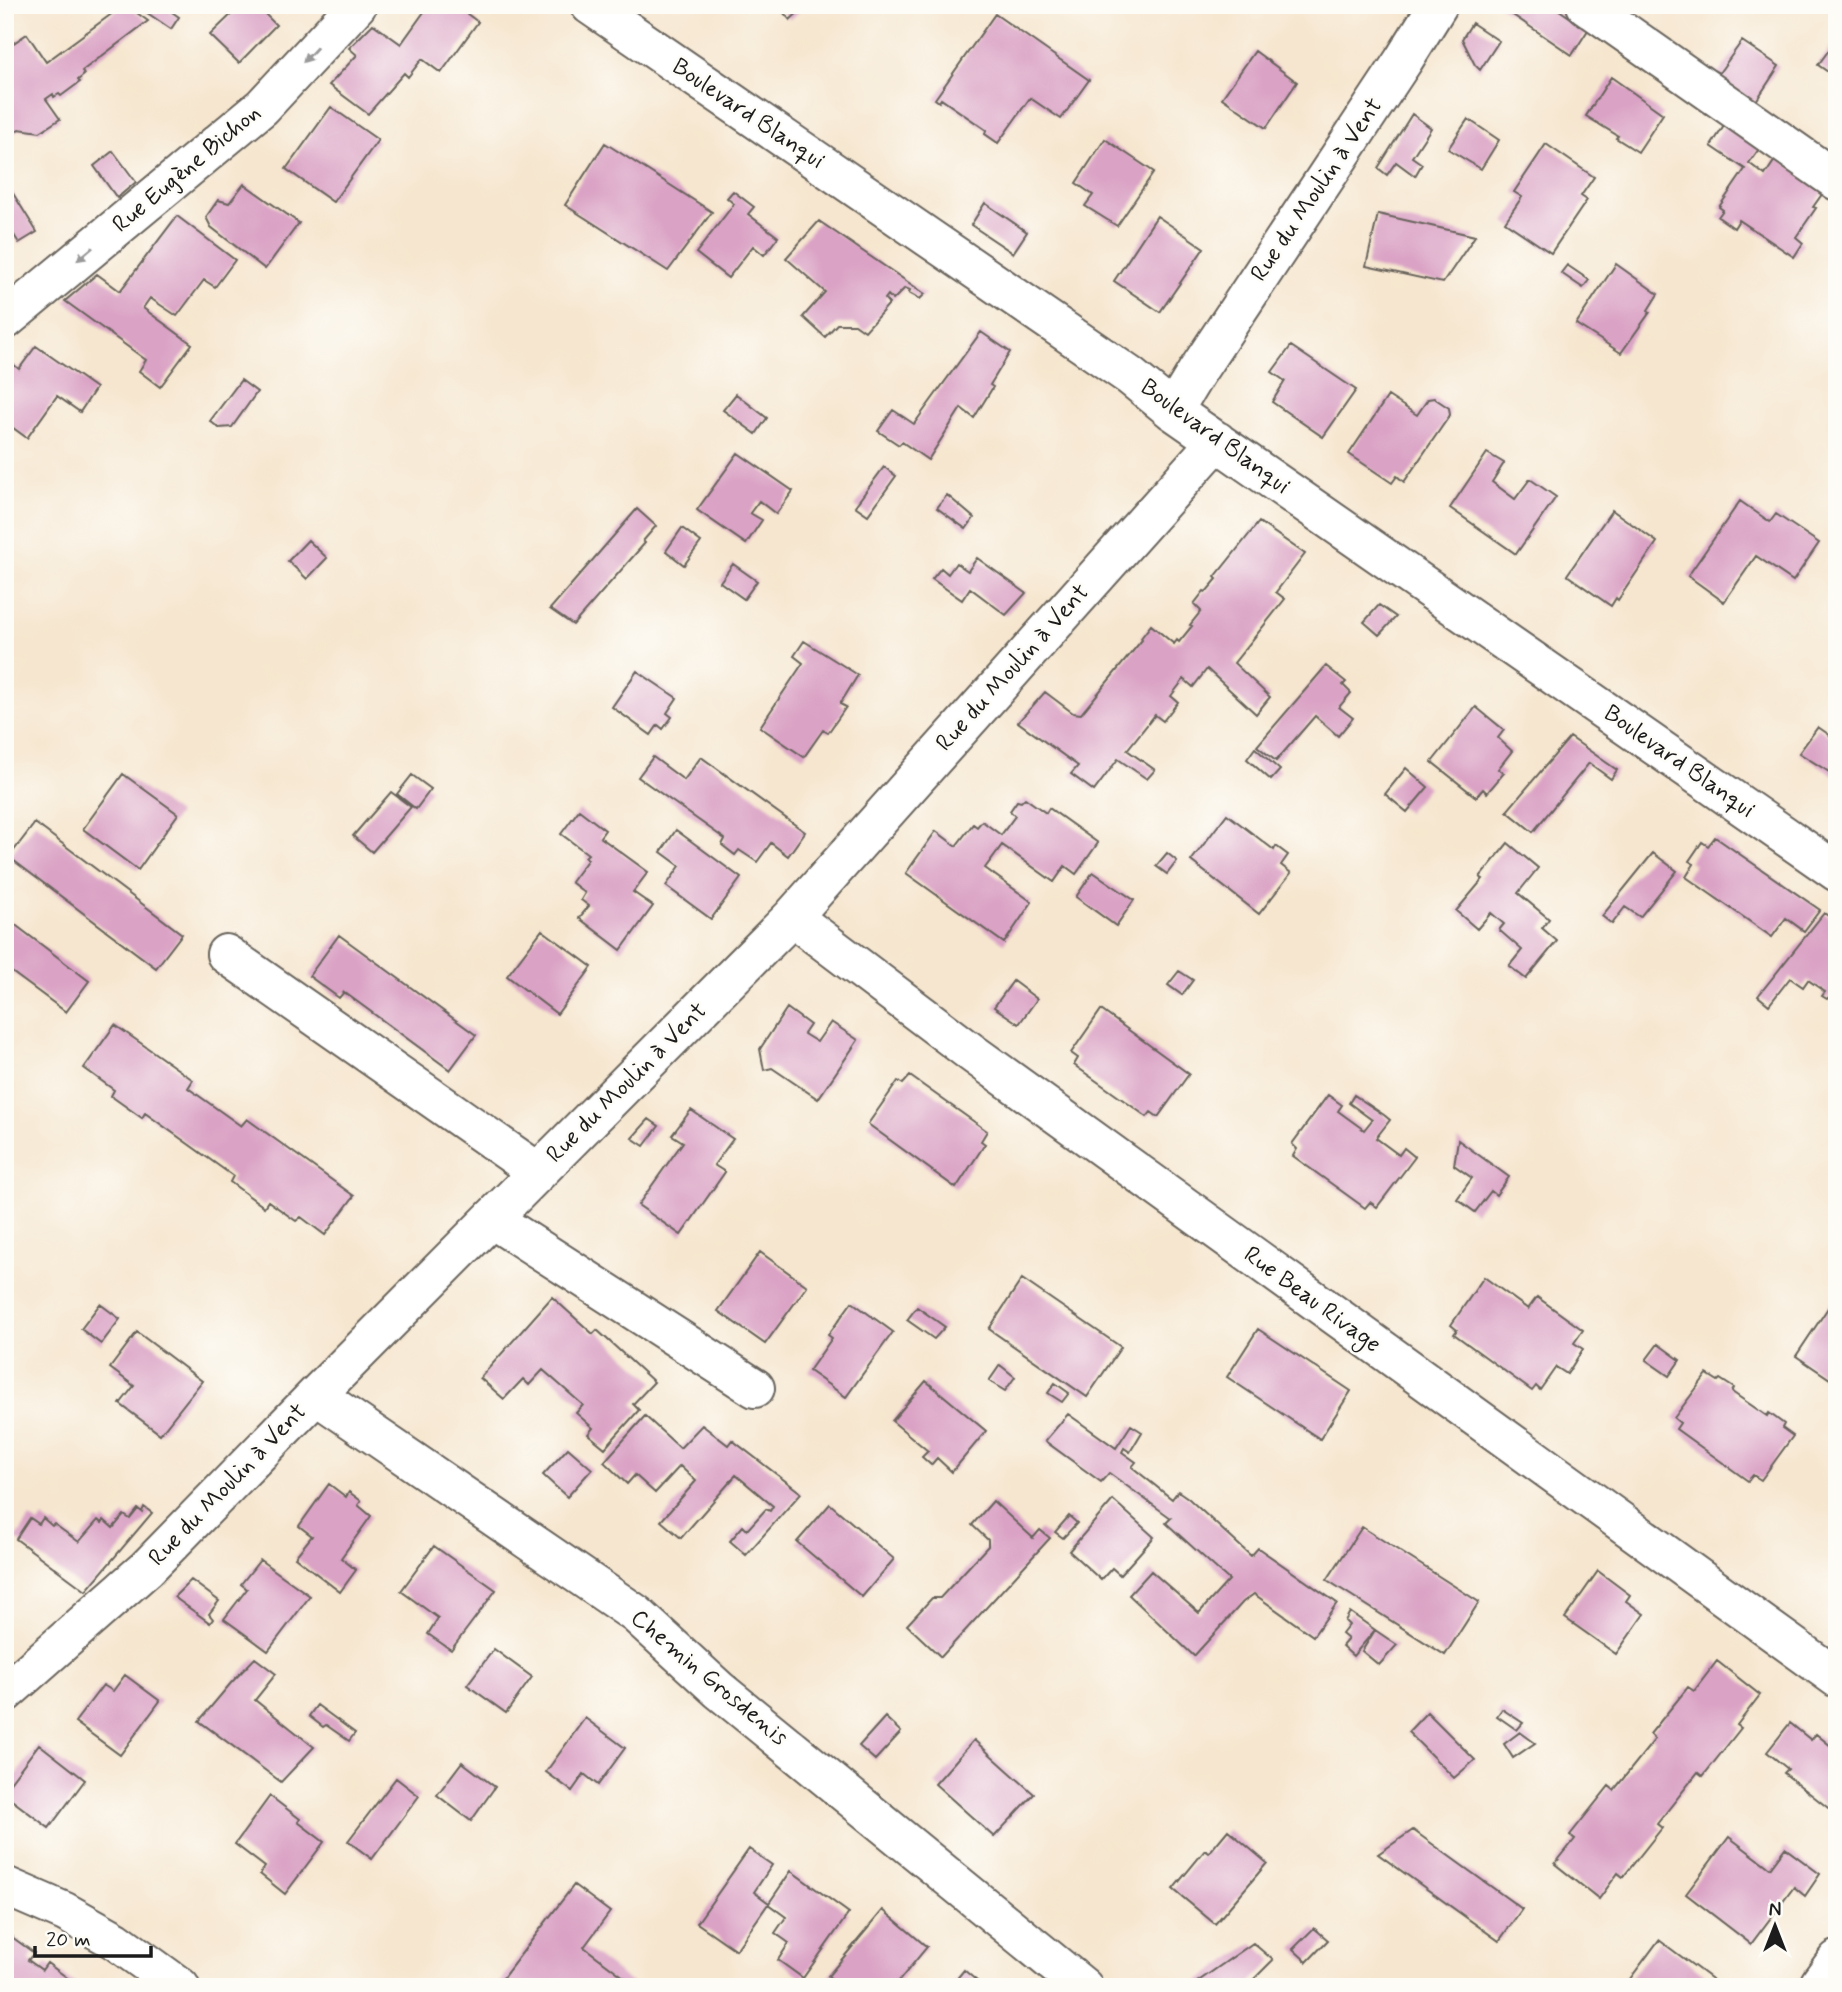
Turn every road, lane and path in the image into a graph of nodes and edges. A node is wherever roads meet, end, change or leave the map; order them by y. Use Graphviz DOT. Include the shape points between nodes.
graph roads {
  1 [pos="356,5"];
  2 [pos="590,5"];
  3 [pos="1438,5"];
  4 [pos="1586,5"];
  5 [pos="1837,181"];
  6 [pos="5,320"];
  7 [pos="1173,411"];
  8 [pos="1217,441"];
  9 [pos="1837,872"];
  10 [pos="792,917"];
  11 [pos="226,954"];
  12 [pos="538,1172"];
  13 [pos="492,1219"];
  14 [pos="755,1388"];
  15 [pos="316,1395"];
  16 [pos="1837,1678"];
  17 [pos="5,1693"];
  18 [pos="5,1886"];
  19 [pos="180,1987"];
  20 [pos="1083,1987"];
  1 -- 6 [label="street, Rue Eugène Bichon, one-way" via="262,107"];
  2 -- 7 [label="street, Boulevard Blanqui" via="1130,376"];
  3 -- 7 [label="street, Rue du Moulin à Vent"];
  4 -- 5 [label="street"];
  7 -- 8 [label="street, Boulevard Blanqui"];
  8 -- 9 [label="street, Boulevard Blanqui"];
  8 -- 10 [label="street, Rue du Moulin à Vent"];
  10 -- 12 [label="street, Rue du Moulin à Vent"];
  10 -- 16 [label="street, Rue Beau Rivage" via="972,1053"];
  11 -- 12 [label="street"];
  12 -- 13 [label="street, Rue du Moulin à Vent"];
  13 -- 14 [label="street"];
  13 -- 15 [label="street, Rue du Moulin à Vent"];
  15 -- 17 [label="street, Rue du Moulin à Vent" via="147,1568"];
  15 -- 20 [label="street, Chemin Grosdenis" via="636,1614 719,1690"];
  18 -- 19 [label="street" via="114,1940"];
}
